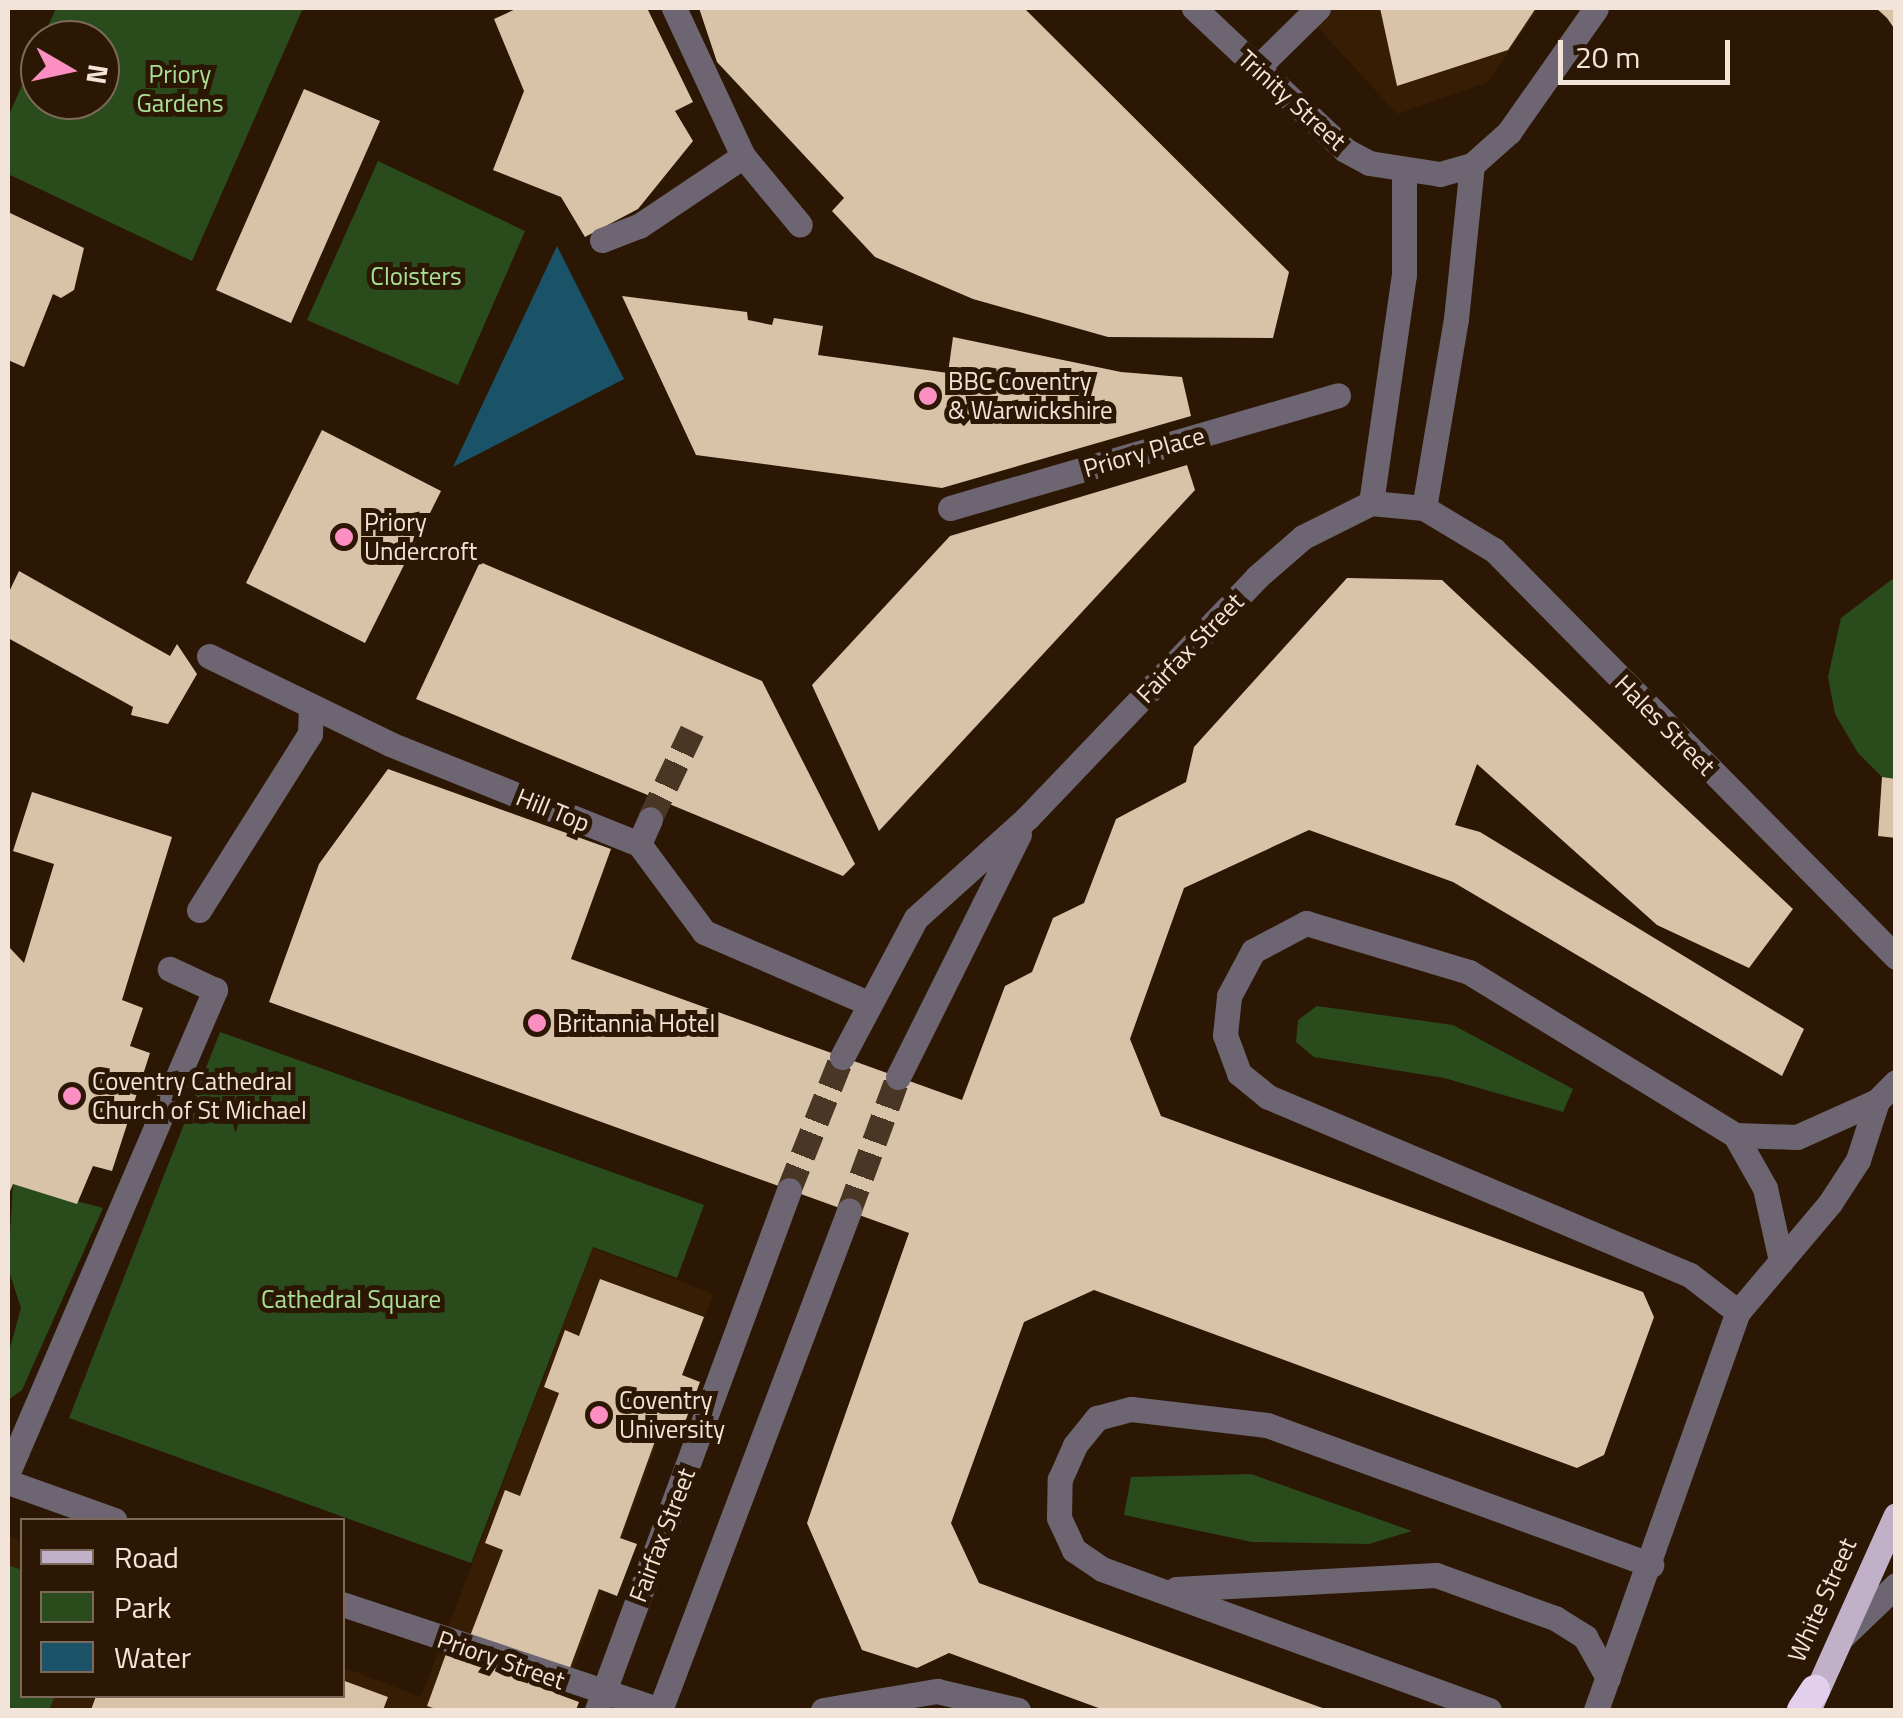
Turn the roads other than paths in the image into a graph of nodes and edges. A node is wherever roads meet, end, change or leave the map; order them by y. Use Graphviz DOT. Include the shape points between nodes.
graph roads {
  1 [pos="674,8"];
  2 [pos="1194,8"];
  3 [pos="1318,8"];
  4 [pos="1596,8"];
  5 [pos="1256,70"];
  6 [pos="743,156"];
  7 [pos="1472,165"];
  8 [pos="1404,171"];
  9 [pos="800,224"];
  10 [pos="602,240"];
  11 [pos="1338,395"];
  12 [pos="1370,503"];
  13 [pos="950,508"];
  14 [pos="1424,508"];
  15 [pos="209,656"];
  16 [pos="312,706"];
  17 [pos="1028,817"];
  18 [pos="650,818"];
  19 [pos="639,844"];
  20 [pos="199,910"];
  21 [pos="1896,958"];
  22 [pos="170,969"];
  23 [pos="866,1002"];
  24 [pos="842,1057"];
  25 [pos="898,1078"];
  26 [pos="1886,1092"];
  27 [pos="1735,1135"];
  28 [pos="789,1190"];
  29 [pos="848,1212"];
  30 [pos="1781,1261"];
  31 [pos="1738,1312"];
  32 [pos="8,1472"];
  33 [pos="8,1482"];
  34 [pos="1896,1515"];
  35 [pos="108,1518"];
  36 [pos="1651,1565"];
  37 [pos="1896,1585"];
  38 [pos="1162,1590"];
  39 [pos="345,1605"];
  40 [pos="1831,1648"];
  41 [pos="1608,1678"];
  42 [pos="857,1700"];
  43 [pos="600,1703"];
  44 [pos="1809,1704"];
  45 [pos="660,1710"];
  46 [pos="823,1710"];
  47 [pos="884,1710"];
  48 [pos="1018,1710"];
  49 [pos="1489,1710"];
  50 [pos="1596,1710"];
  1 -- 6 [label="street"];
  2 -- 5 [label="street, Trinity Street"];
  3 -- 5 [label="street"];
  4 -- 7 [label="street" via="1508,132"];
  5 -- 8 [label="street, Trinity Street" via="1345,150"];
  6 -- 9 [label="street"];
  6 -- 10 [label="street" via="639,226"];
  7 -- 8 [label="street" via="1440,174"];
  7 -- 14 [label="street" via="1456,319"];
  8 -- 12 [label="street" via="1404,275"];
  11 -- 13 [label="street, Priory Place"];
  12 -- 14 [label="street, Hales Street"];
  12 -- 17 [label="street, Fairfax Street" via="1303,537 1257,578"];
  14 -- 21 [label="street, Hales Street" via="1494,550"];
  15 -- 16 [label="street, Hill Top"];
  16 -- 19 [label="street, Hill Top"];
  16 -- 20 [label="street" via="310,734"];
  17 -- 23 [label="street, Fairfax Street" via="916,918"];
  17 -- 25 [label="street, Fairfax Street"];
  18 -- 19 [label="street"];
  19 -- 23 [label="street" via="704,932"];
  22 -- 32 [label="street" via="214,990"];
  23 -- 24 [label="street, Fairfax Street"];
  26 -- 27 [label="street" via="1797,1137"];
  26 -- 30 [label="street" via="1858,1160 1815,1226"];
  27 -- 30 [label="street" via="1765,1188"];
  27 -- 31 [label="street" via="1470,972 1333,927 1306,923 1273,935 1253,951 1229,996 1230,1048 1239,1073 1267,1096 1690,1275"];
  28 -- 43 [label="street, Fairfax Street"];
  29 -- 45 [label="street"];
  30 -- 31 [label="street"];
  31 -- 36 [label="street"];
  33 -- 35 [label="street"];
  34 -- 40 [label="main road, White Street"];
  36 -- 38 [label="street" via="1267,1425 1131,1409 1098,1418 1075,1444 1060,1480 1059,1518 1074,1550 1102,1569"];
  36 -- 41 [label="street"];
  37 -- 40 [label="street"];
  38 -- 41 [label="street" via="1436,1575 1555,1618 1585,1637"];
  38 -- 49 [label="street"];
  39 -- 43 [label="street, Priory Street"];
  40 -- 44 [label="main road, White Street"];
  41 -- 50 [label="street"];
  42 -- 46 [label="street"];
  42 -- 47 [label="street"];
  42 -- 48 [label="street" via="937,1691"];
  43 -- 45 [label="street, Priory Street"];
}
